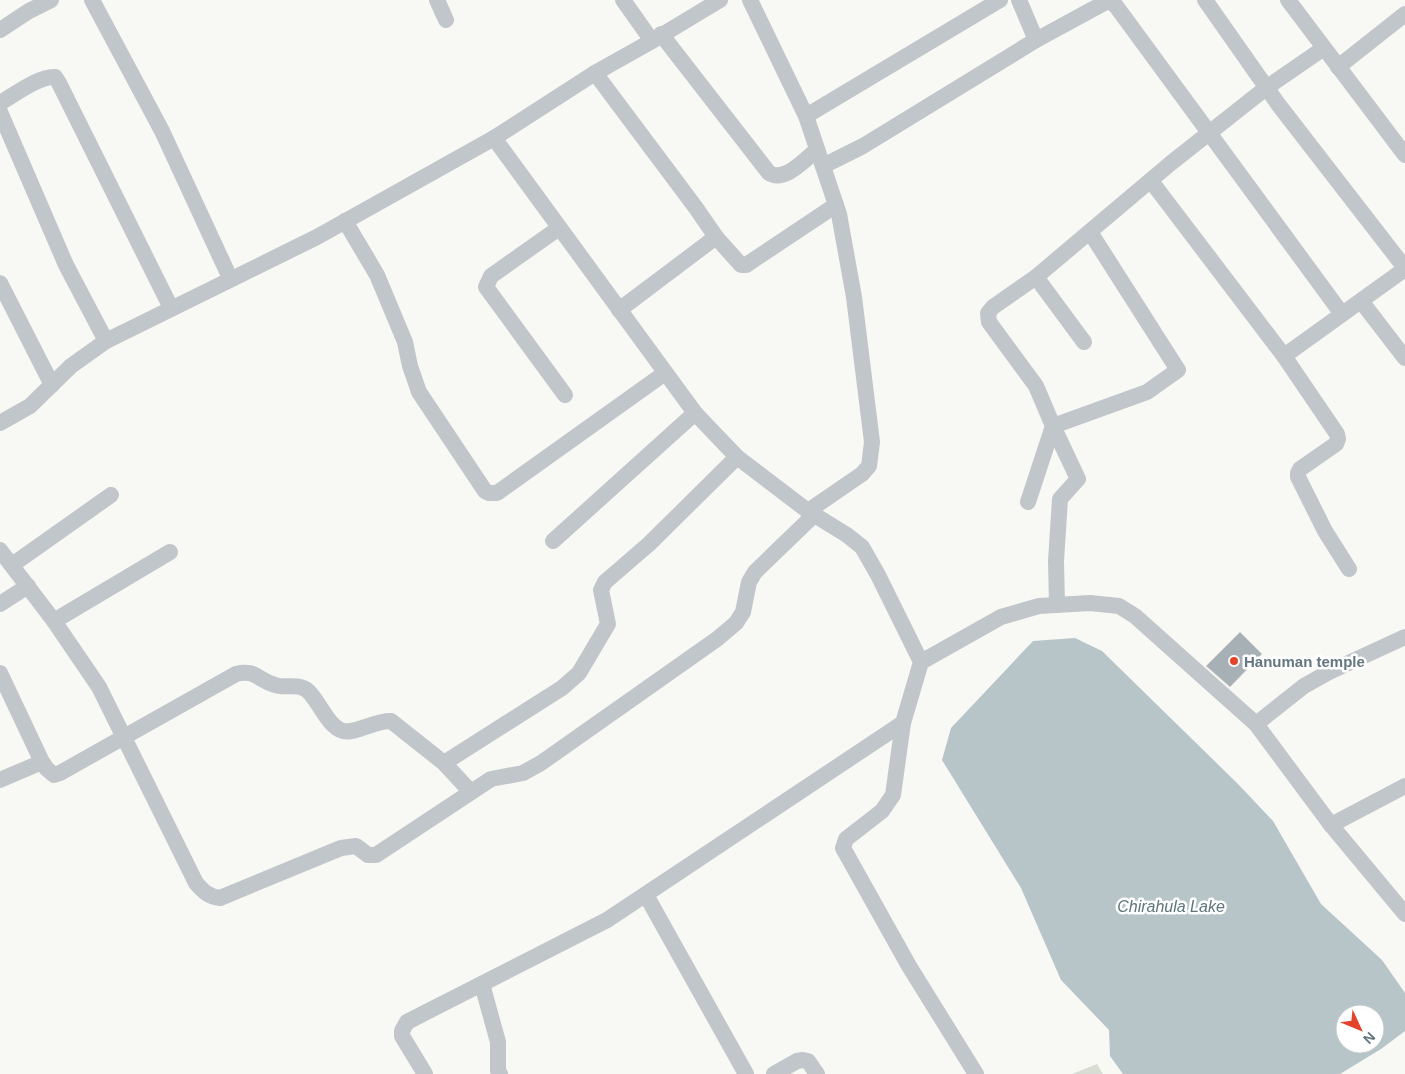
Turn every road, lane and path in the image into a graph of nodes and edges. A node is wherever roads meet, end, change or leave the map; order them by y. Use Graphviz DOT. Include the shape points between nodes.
graph roads {
  1 [pos="51,0"];
  2 [pos="92,0"];
  3 [pos="437,0"];
  4 [pos="623,0"];
  5 [pos="720,0"];
  6 [pos="750,0"];
  7 [pos="1000,0"];
  8 [pos="1019,0"];
  9 [pos="1204,0"];
  10 [pos="1288,0"];
  11 [pos="1405,14"];
  12 [pos="446,20"];
  13 [pos="0,30"];
  14 [pos="657,38"];
  15 [pos="1036,40"];
  16 [pos="1324,48"];
  17 [pos="1338,66"];
  18 [pos="594,73"];
  19 [pos="1266,88"];
  20 [pos="0,103"];
  21 [pos="0,112"];
  22 [pos="806,116"];
  23 [pos="1208,133"];
  24 [pos="494,138"];
  25 [pos="817,150"];
  26 [pos="1405,155"];
  27 [pos="823,166"];
  28 [pos="1151,181"];
  29 [pos="836,205"];
  30 [pos="345,221"];
  31 [pos="559,228"];
  32 [pos="1090,232"];
  33 [pos="716,237"];
  34 [pos="1405,268"];
  35 [pos="1036,277"];
  36 [pos="230,278"];
  37 [pos="0,283"];
  38 [pos="1361,301"];
  39 [pos="171,308"];
  40 [pos="619,310"];
  41 [pos="1342,314"];
  42 [pos="106,340"];
  43 [pos="1084,342"];
  44 [pos="1284,356"];
  45 [pos="1405,358"];
  46 [pos="665,373"];
  47 [pos="52,385"];
  48 [pos="565,395"];
  49 [pos="694,413"];
  50 [pos="0,424"];
  51 [pos="1053,426"];
  52 [pos="737,458"];
  53 [pos="111,495"];
  54 [pos="1028,502"];
  55 [pos="811,513"];
  56 [pos="554,541"];
  57 [pos="0,550"];
  58 [pos="170,552"];
  59 [pos="12,565"];
  60 [pos="1349,569"];
  61 [pos="28,586"];
  62 [pos="0,604"];
  63 [pos="1057,605"];
  64 [pos="54,620"];
  65 [pos="1405,637"];
  66 [pos="921,662"];
  67 [pos="0,673"];
  68 [pos="903,723"];
  69 [pos="1256,724"];
  70 [pos="123,738"];
  71 [pos="42,762"];
  72 [pos="444,763"];
  73 [pos="0,780"];
  74 [pos="1405,786"];
  75 [pos="470,791"];
  76 [pos="1332,824"];
  77 [pos="646,895"];
  78 [pos="1405,914"];
  79 [pos="482,984"];
  80 [pos="425,1074"];
  81 [pos="500,1074"];
  82 [pos="746,1074"];
  83 [pos="774,1074"];
  84 [pos="817,1074"];
  85 [pos="976,1074"];
  1 -- 13 [label="street"];
  2 -- 36 [label="street" via="162,131"];
  3 -- 12 [label="street"];
  4 -- 14 [label="street"];
  5 -- 14 [label="street"];
  6 -- 22 [label="street"];
  7 -- 22 [label="street"];
  8 -- 15 [label="street"];
  9 -- 19 [label="street"];
  10 -- 16 [label="street"];
  11 -- 17 [label="street"];
  14 -- 18 [label="street"];
  14 -- 25 [label="street" via="769,173 778,177 785,175"];
  15 -- 23 [label="street" via="1110,1"];
  15 -- 27 [label="street" via="863,146"];
  16 -- 17 [label="street"];
  16 -- 19 [label="street"];
  17 -- 26 [label="street"];
  18 -- 24 [label="street"];
  18 -- 33 [label="street"];
  19 -- 23 [label="street"];
  19 -- 34 [label="street"];
  20 -- 39 [label="street" via="41,80 54,77"];
  21 -- 42 [label="street" via="66,265"];
  22 -- 25 [label="street"];
  23 -- 28 [label="street"];
  23 -- 41 [label="street"];
  24 -- 30 [label="street"];
  24 -- 31 [label="street"];
  25 -- 27 [label="street"];
  27 -- 29 [label="street"];
  28 -- 32 [label="street"];
  28 -- 44 [label="street"];
  29 -- 33 [label="street" via="746,265 741,265"];
  29 -- 55 [label="street" via="854,297 872,442 869,466"];
  30 -- 36 [label="street"];
  30 -- 46 [label="street" via="378,275 405,342 419,392 489,493 497,493"];
  31 -- 40 [label="street"];
  31 -- 48 [label="street" via="491,276 486,287"];
  32 -- 35 [label="street"];
  32 -- 51 [label="street" via="1178,370 1147,392"];
  33 -- 40 [label="street"];
  34 -- 38 [label="street"];
  35 -- 43 [label="street"];
  35 -- 51 [label="street" via="992,307 988,312 989,322 1036,386"];
  36 -- 39 [label="street"];
  37 -- 47 [label="street"];
  38 -- 41 [label="street"];
  38 -- 45 [label="street"];
  39 -- 42 [label="street"];
  40 -- 46 [label="street"];
  41 -- 44 [label="street"];
  42 -- 47 [label="street"];
  44 -- 60 [label="street" via="1337,434 1336,444 1300,469 1298,477 1325,532"];
  46 -- 49 [label="street"];
  47 -- 50 [label="street" via="30,406"];
  49 -- 52 [label="street"];
  49 -- 56 [label="street"];
  51 -- 54 [label="street"];
  51 -- 63 [label="street" via="1078,479 1060,499"];
  52 -- 55 [label="street"];
  52 -- 72 [label="street" via="605,582 601,590 608,624 579,673 562,688"];
  53 -- 59 [label="street"];
  55 -- 66 [label="street" via="862,547"];
  55 -- 75 [label="street" via="755,572 749,582 743,612 736,623 717,639 542,763 523,773 490,779"];
  57 -- 59 [label="street"];
  58 -- 64 [label="street"];
  59 -- 61 [label="street"];
  61 -- 62 [label="street"];
  61 -- 64 [label="street"];
  63 -- 66 [label="street" via="1040,606 1001,617"];
  63 -- 69 [label="street" via="1090,603 1119,606"];
  64 -- 70 [label="street" via="100,687"];
  65 -- 69 [label="street" via="1304,686"];
  66 -- 68 [label="street"];
  67 -- 71 [label="street"];
  68 -- 77 [label="street"];
  68 -- 85 [label="street" via="893,795 882,811 846,839 843,848 909,966"];
  69 -- 76 [label="street"];
  70 -- 71 [label="street" via="60,773 50,773"];
  70 -- 72 [label="street" via="236,674 250,672 275,686 298,686 308,691 334,726 342,731 383,720 391,721"];
  70 -- 75 [label="street" via="196,883 212,898 220,898 342,848 356,846 368,855 376,854"];
  71 -- 73 [label="street"];
  72 -- 75 [label="street"];
  74 -- 76 [label="street"];
  76 -- 78 [label="street"];
  77 -- 79 [label="street" via="607,920"];
  77 -- 82 [label="street"];
  79 -- 80 [label="street" via="404,1026 402,1036"];
  79 -- 81 [label="street" via="498,1042"];
  83 -- 84 [label="street" via="803,1060 808,1061"];
}
